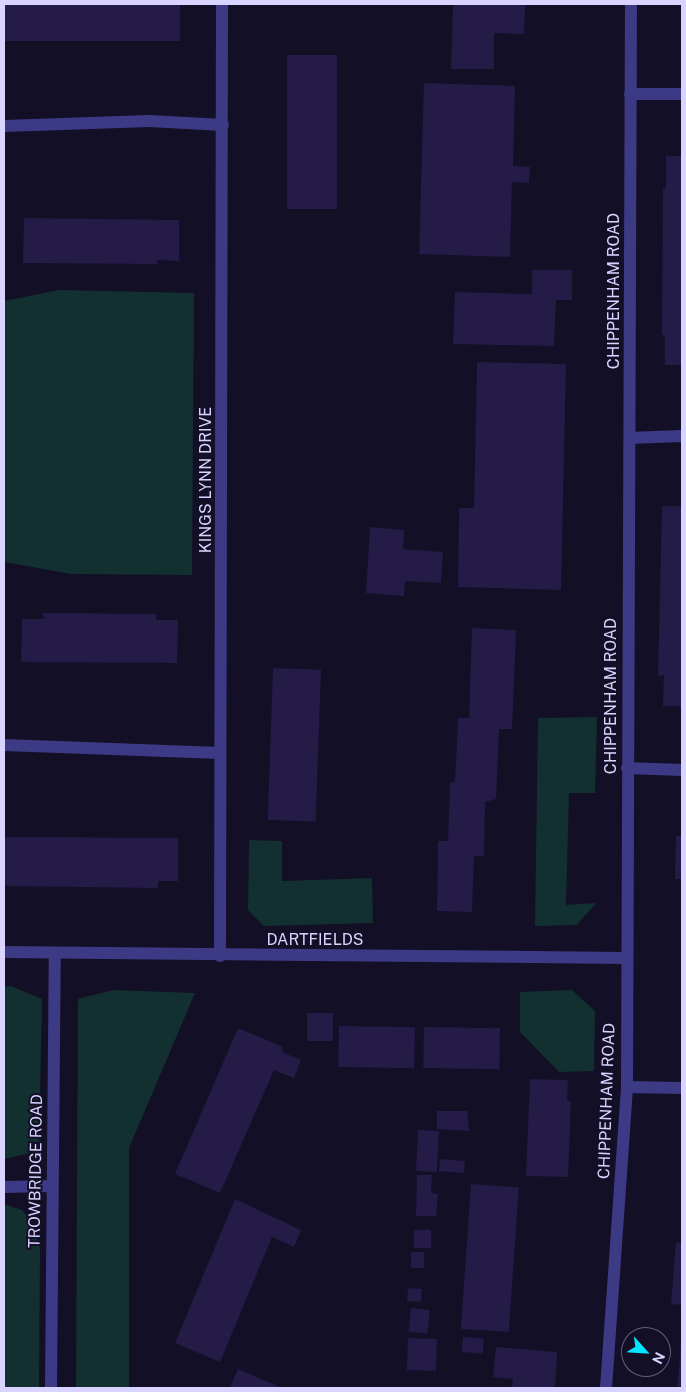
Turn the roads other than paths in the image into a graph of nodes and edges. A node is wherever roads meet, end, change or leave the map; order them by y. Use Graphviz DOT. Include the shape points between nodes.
graph roads {
  1 [pos="222,4"];
  2 [pos="631,4"];
  3 [pos="630,94"];
  4 [pos="682,94"];
  5 [pos="223,125"];
  6 [pos="4,126"];
  7 [pos="682,436"];
  8 [pos="630,438"];
  9 [pos="4,745"];
  10 [pos="220,753"];
  11 [pos="627,768"];
  12 [pos="682,770"];
  13 [pos="4,952"];
  14 [pos="55,955"];
  15 [pos="220,956"];
  16 [pos="626,958"];
  17 [pos="627,1086"];
  18 [pos="682,1088"];
  19 [pos="52,1186"];
  20 [pos="4,1187"];
  21 [pos="51,1388"];
  22 [pos="606,1388"];
  1 -- 5 [label="street, KINGS LYNN DRIVE"];
  2 -- 3 [label="street, CHIPPENHAM ROAD"];
  3 -- 4 [label="street"];
  3 -- 8 [label="street, CHIPPENHAM ROAD"];
  5 -- 6 [label="street" via="149,121"];
  5 -- 10 [label="street, KINGS LYNN DRIVE"];
  7 -- 8 [label="street"];
  8 -- 11 [label="street, CHIPPENHAM ROAD"];
  9 -- 10 [label="street"];
  10 -- 15 [label="street, KINGS LYNN DRIVE"];
  11 -- 12 [label="street"];
  11 -- 16 [label="street, CHIPPENHAM ROAD"];
  13 -- 14 [label="street, DARTFIELDS"];
  14 -- 15 [label="street, DARTFIELDS"];
  14 -- 19 [label="street, TROWBRIDGE ROAD"];
  15 -- 16 [label="street, DARTFIELDS"];
  16 -- 17 [label="street, CHIPPENHAM ROAD"];
  17 -- 18 [label="street"];
  17 -- 22 [label="street, CHIPPENHAM ROAD"];
  19 -- 20 [label="street"];
  19 -- 21 [label="street, TROWBRIDGE ROAD"];
}
